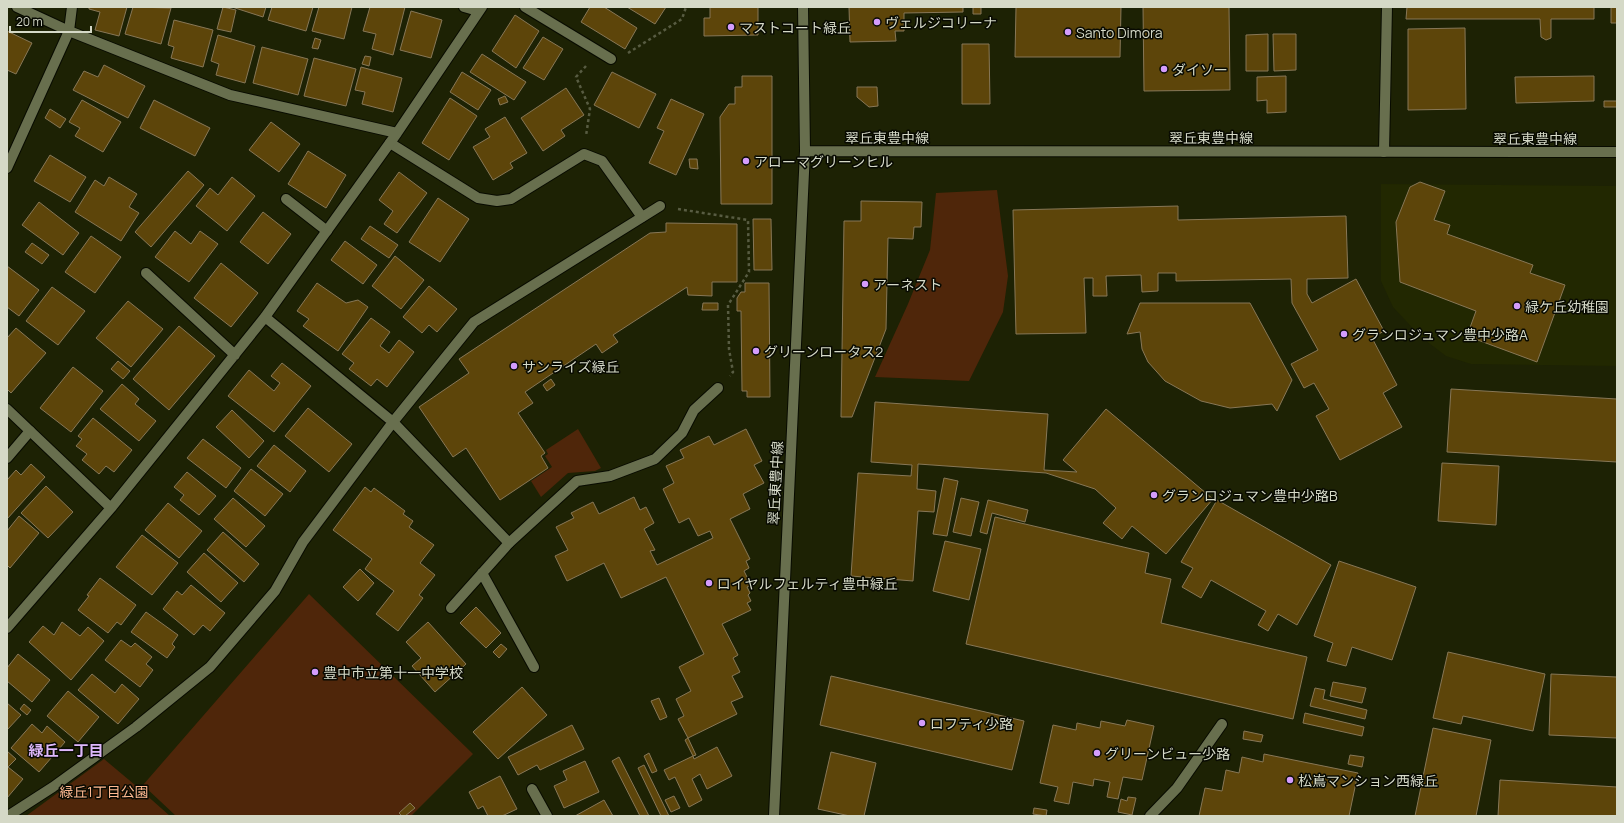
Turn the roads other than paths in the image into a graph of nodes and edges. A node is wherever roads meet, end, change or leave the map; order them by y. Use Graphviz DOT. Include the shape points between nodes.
graph roads {
  1 [pos="17,7"];
  2 [pos="72,7"];
  3 [pos="464,7"];
  4 [pos="525,7"];
  5 [pos="803,7"];
  6 [pos="1387,7"];
  7 [pos="480,9"];
  8 [pos="69,31"];
  9 [pos="611,58"];
  10 [pos="397,133"];
  11 [pos="390,143"];
  12 [pos="805,150"];
  13 [pos="1384,152"];
  14 [pos="1617,152"];
  15 [pos="7,168"];
  16 [pos="286,200"];
  17 [pos="660,206"];
  18 [pos="642,217"];
  19 [pos="327,231"];
  20 [pos="146,273"];
  21 [pos="265,317"];
  22 [pos="235,355"];
  23 [pos="718,388"];
  24 [pos="7,409"];
  25 [pos="393,422"];
  26 [pos="30,431"];
  27 [pos="7,458"];
  28 [pos="111,508"];
  29 [pos="509,542"];
  30 [pos="482,573"];
  31 [pos="451,608"];
  32 [pos="7,628"];
  33 [pos="534,667"];
  34 [pos="1222,724"];
  35 [pos="532,790"];
  36 [pos="8,816"];
  37 [pos="547,816"];
  38 [pos="774,816"];
  39 [pos="1150,816"];
  1 -- 8 [label="street"];
  2 -- 8 [label="street"];
  3 -- 7 [label="street"];
  4 -- 9 [label="street"];
  5 -- 12 [label="street, 翠丘東豊中線"];
  6 -- 13 [label="street"];
  7 -- 10 [label="street"];
  8 -- 10 [label="street" via="230,95"];
  8 -- 15 [label="street"];
  10 -- 11 [label="street"];
  11 -- 18 [label="street" via="478,198 497,201 511,199 584,154 602,161"];
  11 -- 19 [label="street"];
  12 -- 13 [label="street, 翠丘東豊中線"];
  12 -- 38 [label="street, 翠丘東豊中線"];
  13 -- 14 [label="street, 翠丘東豊中線"];
  16 -- 19 [label="street"];
  17 -- 18 [label="street"];
  18 -- 25 [label="street" via="474,322"];
  19 -- 21 [label="street"];
  20 -- 22 [label="street"];
  21 -- 22 [label="street"];
  21 -- 25 [label="street"];
  22 -- 28 [label="street"];
  23 -- 29 [label="street" via="694,410 682,433 655,459 610,476 577,481"];
  24 -- 26 [label="street"];
  25 -- 29 [label="street"];
  25 -- 36 [label="street" via="303,542 275,591 210,667 136,727"];
  26 -- 27 [label="street"];
  26 -- 28 [label="street"];
  28 -- 32 [label="street"];
  29 -- 30 [label="street"];
  30 -- 31 [label="street"];
  30 -- 33 [label="street"];
  34 -- 39 [label="street" via="1177,788"];
  35 -- 37 [label="street"];
}
